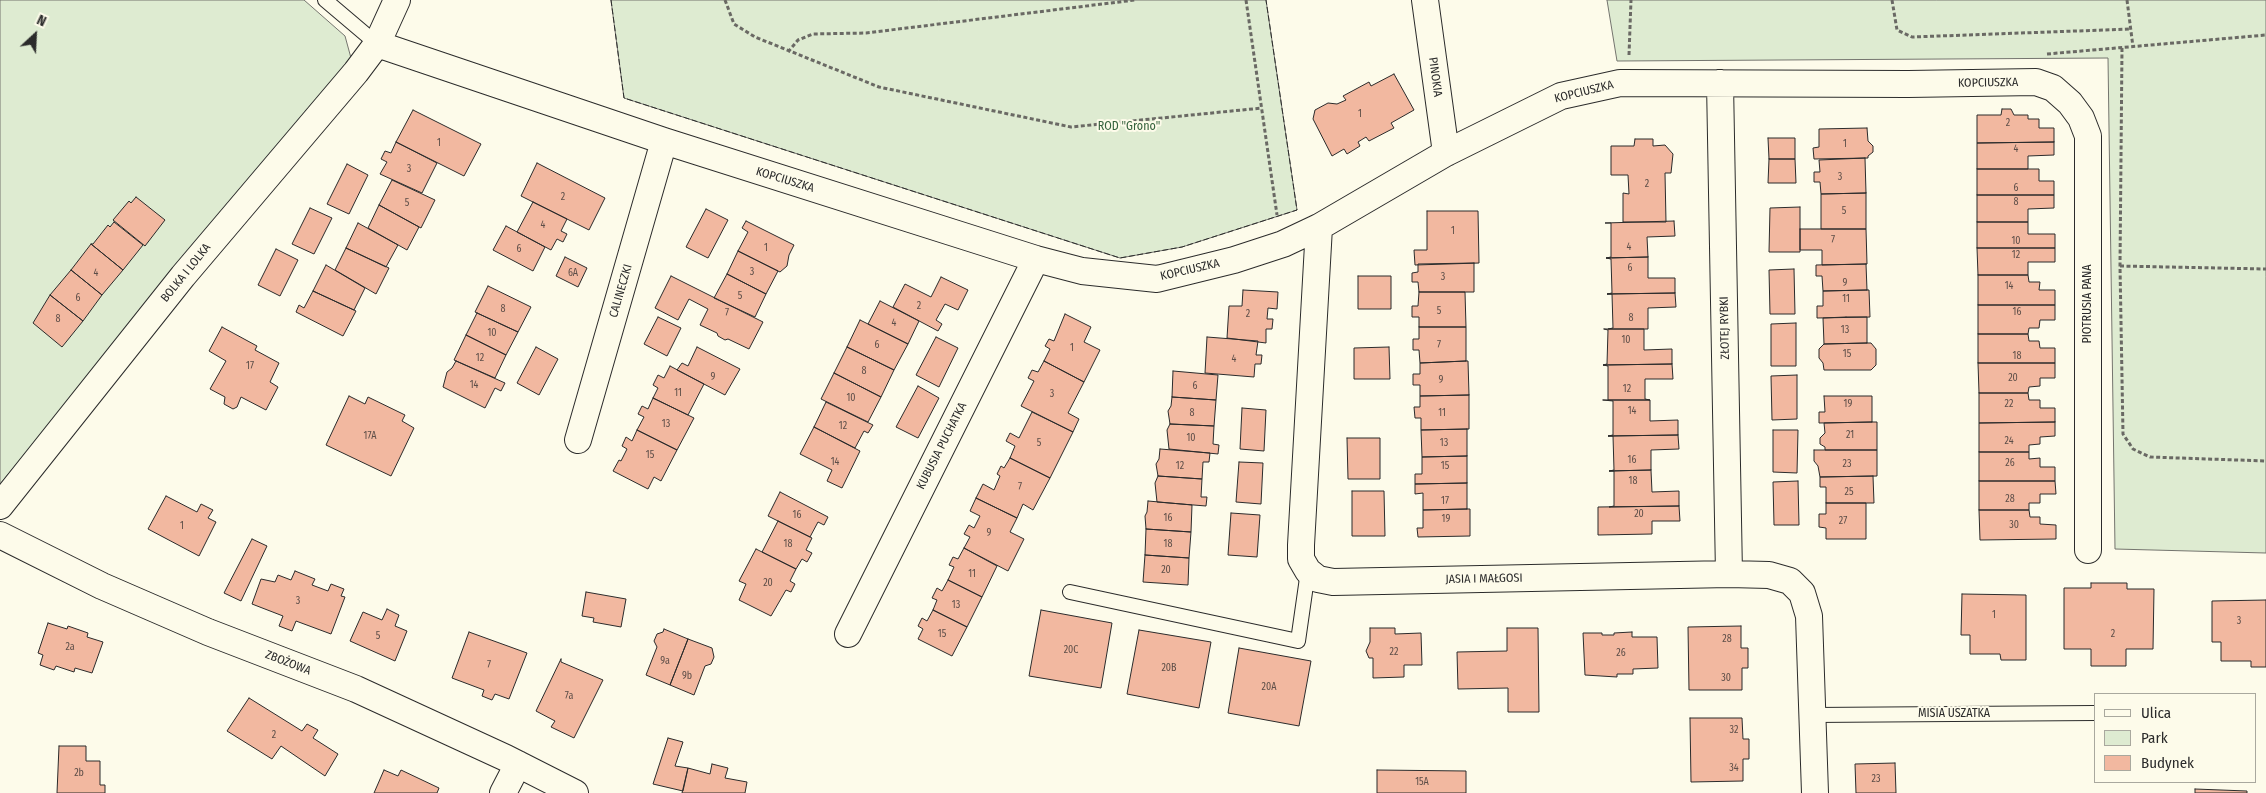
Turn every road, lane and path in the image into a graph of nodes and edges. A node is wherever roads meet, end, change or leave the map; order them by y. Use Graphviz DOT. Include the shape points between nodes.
graph roads {
  1 [pos="325,0"];
  2 [pos="397,0"];
  3 [pos="725,0"];
  4 [pos="1135,0"];
  5 [pos="1246,0"];
  6 [pos="1424,0"];
  7 [pos="1631,0"];
  8 [pos="1892,0"];
  9 [pos="2127,0"];
  10 [pos="2131,29"];
  11 [pos="377,44"];
  12 [pos="2133,47"];
  13 [pos="2122,48"];
  14 [pos="788,52"];
  15 [pos="2036,82"];
  16 [pos="1620,83"];
  17 [pos="1720,83"];
  18 [pos="1262,108"];
  19 [pos="664,141"];
  20 [pos="1446,153"];
  21 [pos="1319,227"];
  22 [pos="1283,244"];
  23 [pos="1036,259"];
  24 [pos="2120,266"];
  25 [pos="2266,269"];
  26 [pos="578,440"];
  27 [pos="2266,461"];
  28 [pos="0,506"];
  29 [pos="0,535"];
  30 [pos="2088,550"];
  31 [pos="1308,571"];
  32 [pos="1729,574"];
  33 [pos="1070,592"];
  34 [pos="848,634"];
  35 [pos="2094,713"];
  36 [pos="1813,715"];
  37 [pos="518,764"];
  38 [pos="503,793"];
  39 [pos="575,793"];
  40 [pos="1816,793"];
  1 -- 11 [label="lane, KOPCIUSZKA"];
  2 -- 11 [label="street, BOLKA I LOLKA"];
  3 -- 14 [label="path" via="734,24"];
  4 -- 14 [label="path" via="866,33 813,34 798,40"];
  5 -- 18 [label="path"];
  6 -- 20 [label="street, PINOKIA"];
  7 -- 16 [label="path" via="1628,68"];
  8 -- 10 [label="path" via="1897,30 1912,37"];
  9 -- 10 [label="path"];
  10 -- 12 [label="path"];
  11 -- 19 [label="street, KOPCIUSZKA"];
  11 -- 28 [label="street, BOLKA I LOLKA" via="183,276"];
  13 -- 24 [label="path"];
  14 -- 18 [label="path" via="879,87 1070,127"];
  15 -- 17 [label="street, KOPCIUSZKA"];
  15 -- 30 [label="street, PIOTRUSIA PANA" via="2053,88 2070,103 2088,136"];
  16 -- 17 [label="street, KOPCIUSZKA"];
  16 -- 20 [label="street, KOPCIUSZKA" via="1561,96"];
  17 -- 32 [label="street, ZŁOTEJ RYBKI"];
  18 -- 22 [label="path"];
  19 -- 23 [label="street, KOPCIUSZKA"];
  19 -- 26 [label="street, CALINECZKI"];
  20 -- 21 [label="street, KOPCIUSZKA"];
  21 -- 22 [label="street, KOPCIUSZKA"];
  21 -- 31 [label="street" via="1301,545 1301,559"];
  22 -- 23 [label="street, KOPCIUSZKA" via="1156,279 1082,271"];
  23 -- 34 [label="street, KUBUSIA PUCHATKA"];
  24 -- 25 [label="path"];
  24 -- 27 [label="path" via="2123,434 2132,449 2150,456"];
  29 -- 37 [label="street, ZBOŻOWA" via="102,586 208,632 356,689"];
  31 -- 32 [label="street, JASIA I MAŁGOSI" via="1318,579 1333,582"];
  31 -- 33 [label="lane" via="1298,640"];
  32 -- 36 [label="street, JASIA I MAŁGOSI" via="1769,574 1790,581 1802,593 1809,616"];
  35 -- 36 [label="lane, MISIA USZATKA"];
  36 -- 40 [label="street, JASIA I MAŁGOSI"];
  37 -- 38 [label="street"];
  37 -- 39 [label="street, ZBOŻOWA"];
}
